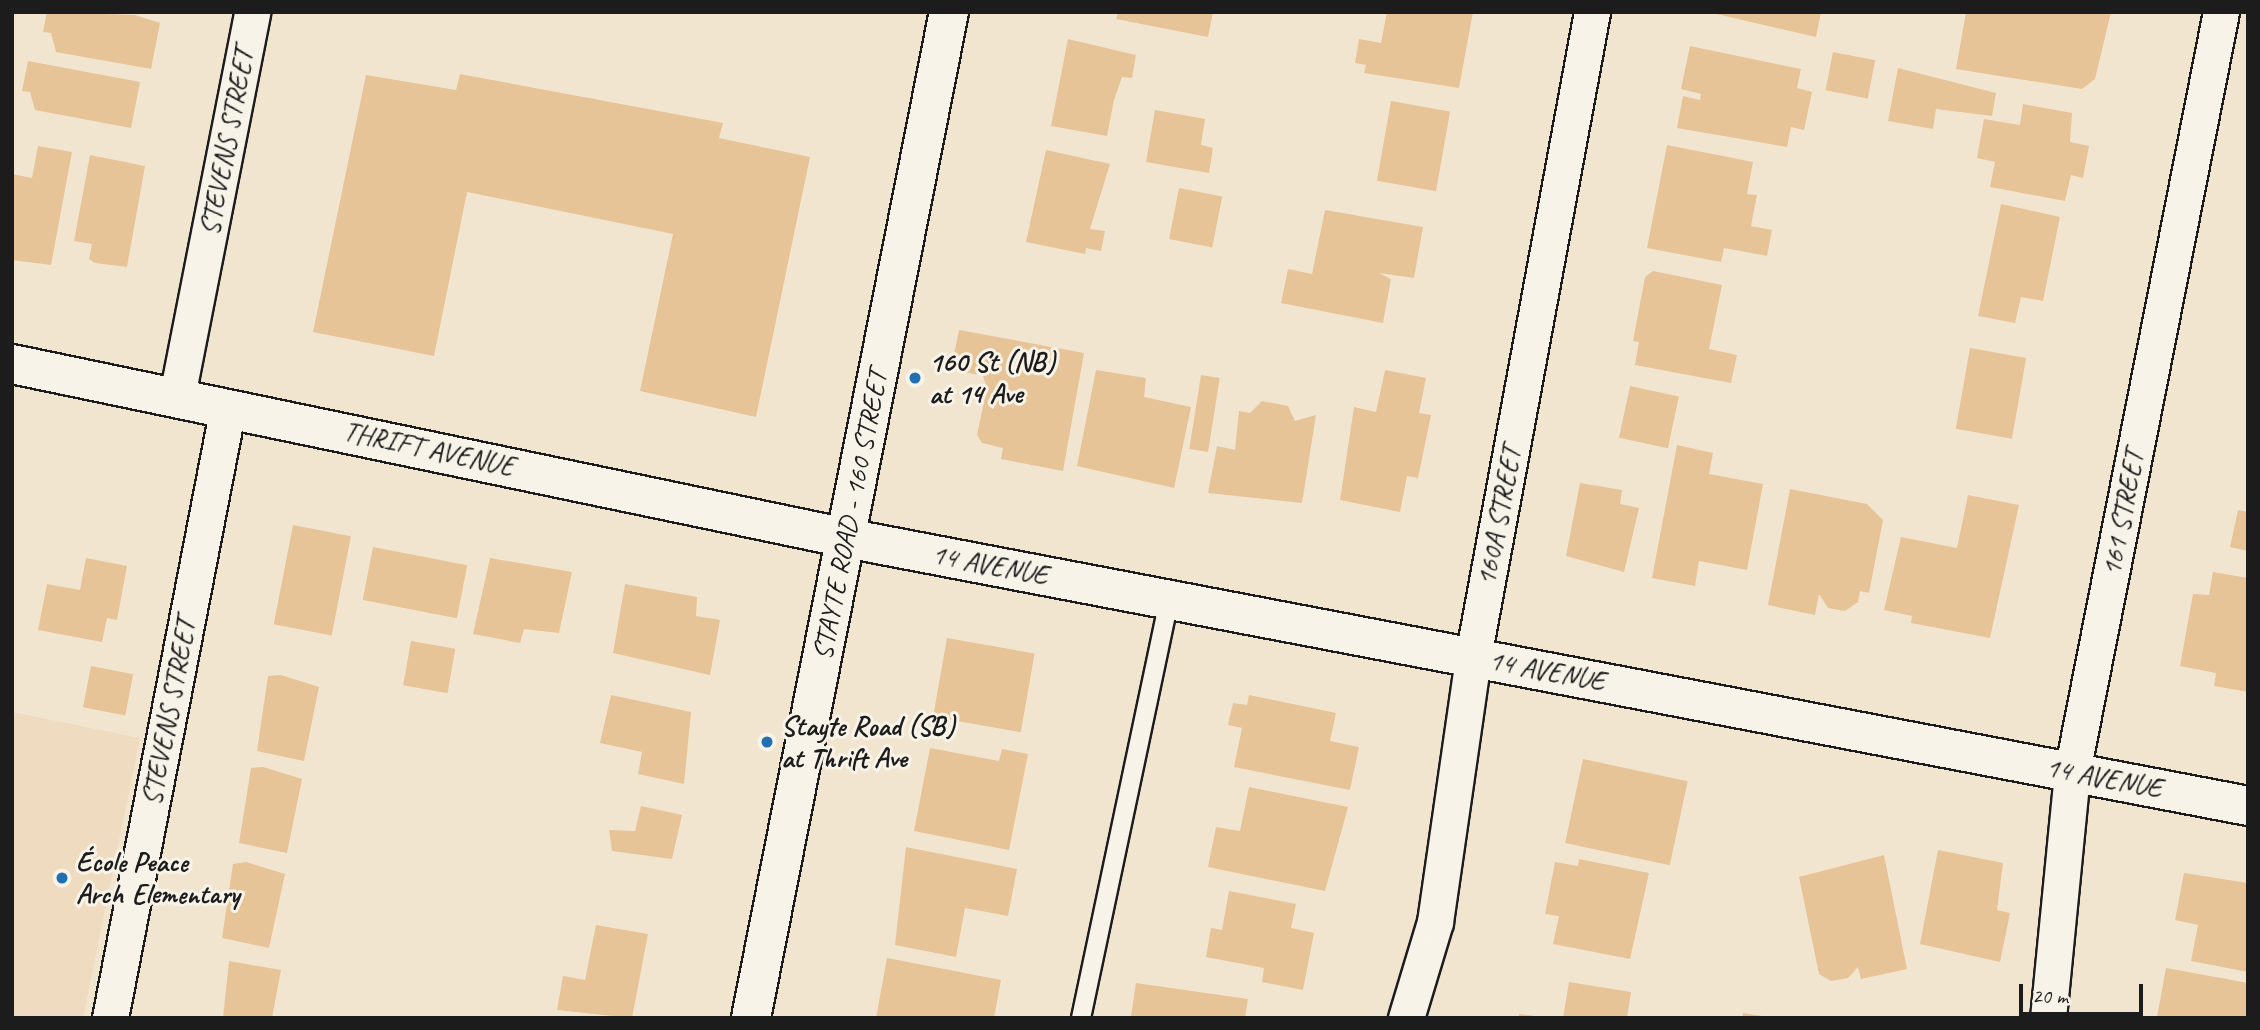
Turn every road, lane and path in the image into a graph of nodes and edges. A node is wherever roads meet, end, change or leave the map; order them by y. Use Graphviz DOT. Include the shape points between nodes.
graph roads {
  1 [pos="252,12"];
  2 [pos="948,12"];
  3 [pos="1592,12"];
  4 [pos="2221,12"];
  5 [pos="12,364"];
  6 [pos="177,396"];
  7 [pos="228,407"];
  8 [pos="846,538"];
  9 [pos="1169,599"];
  10 [pos="1473,657"];
  11 [pos="2072,772"];
  12 [pos="2248,806"];
  13 [pos="110,1018"];
  14 [pos="751,1018"];
  15 [pos="1081,1018"];
  16 [pos="1406,1018"];
  17 [pos="2048,1018"];
  1 -- 6 [label="street, STEVENS STREET"];
  2 -- 8 [label="street, STAYTE ROAD - 160 STREET"];
  3 -- 10 [label="street, 160A STREET"];
  4 -- 11 [label="street, 161 STREET"];
  5 -- 6 [label="street, THRIFT AVENUE"];
  6 -- 7 [label="street, THRIFT AVENUE"];
  7 -- 8 [label="street, THRIFT AVENUE"];
  7 -- 13 [label="street, STEVENS STREET"];
  8 -- 9 [label="street, 14 AVENUE"];
  8 -- 14 [label="street, STAYTE ROAD - 160 STREET"];
  9 -- 10 [label="street, 14 AVENUE"];
  9 -- 15 [label="lane"];
  10 -- 11 [label="street, 14 AVENUE"];
  10 -- 16 [label="street, 160A STREET" via="1435,922"];
  11 -- 12 [label="street, 14 AVENUE"];
  11 -- 17 [label="street, 161 STREET"];
}
